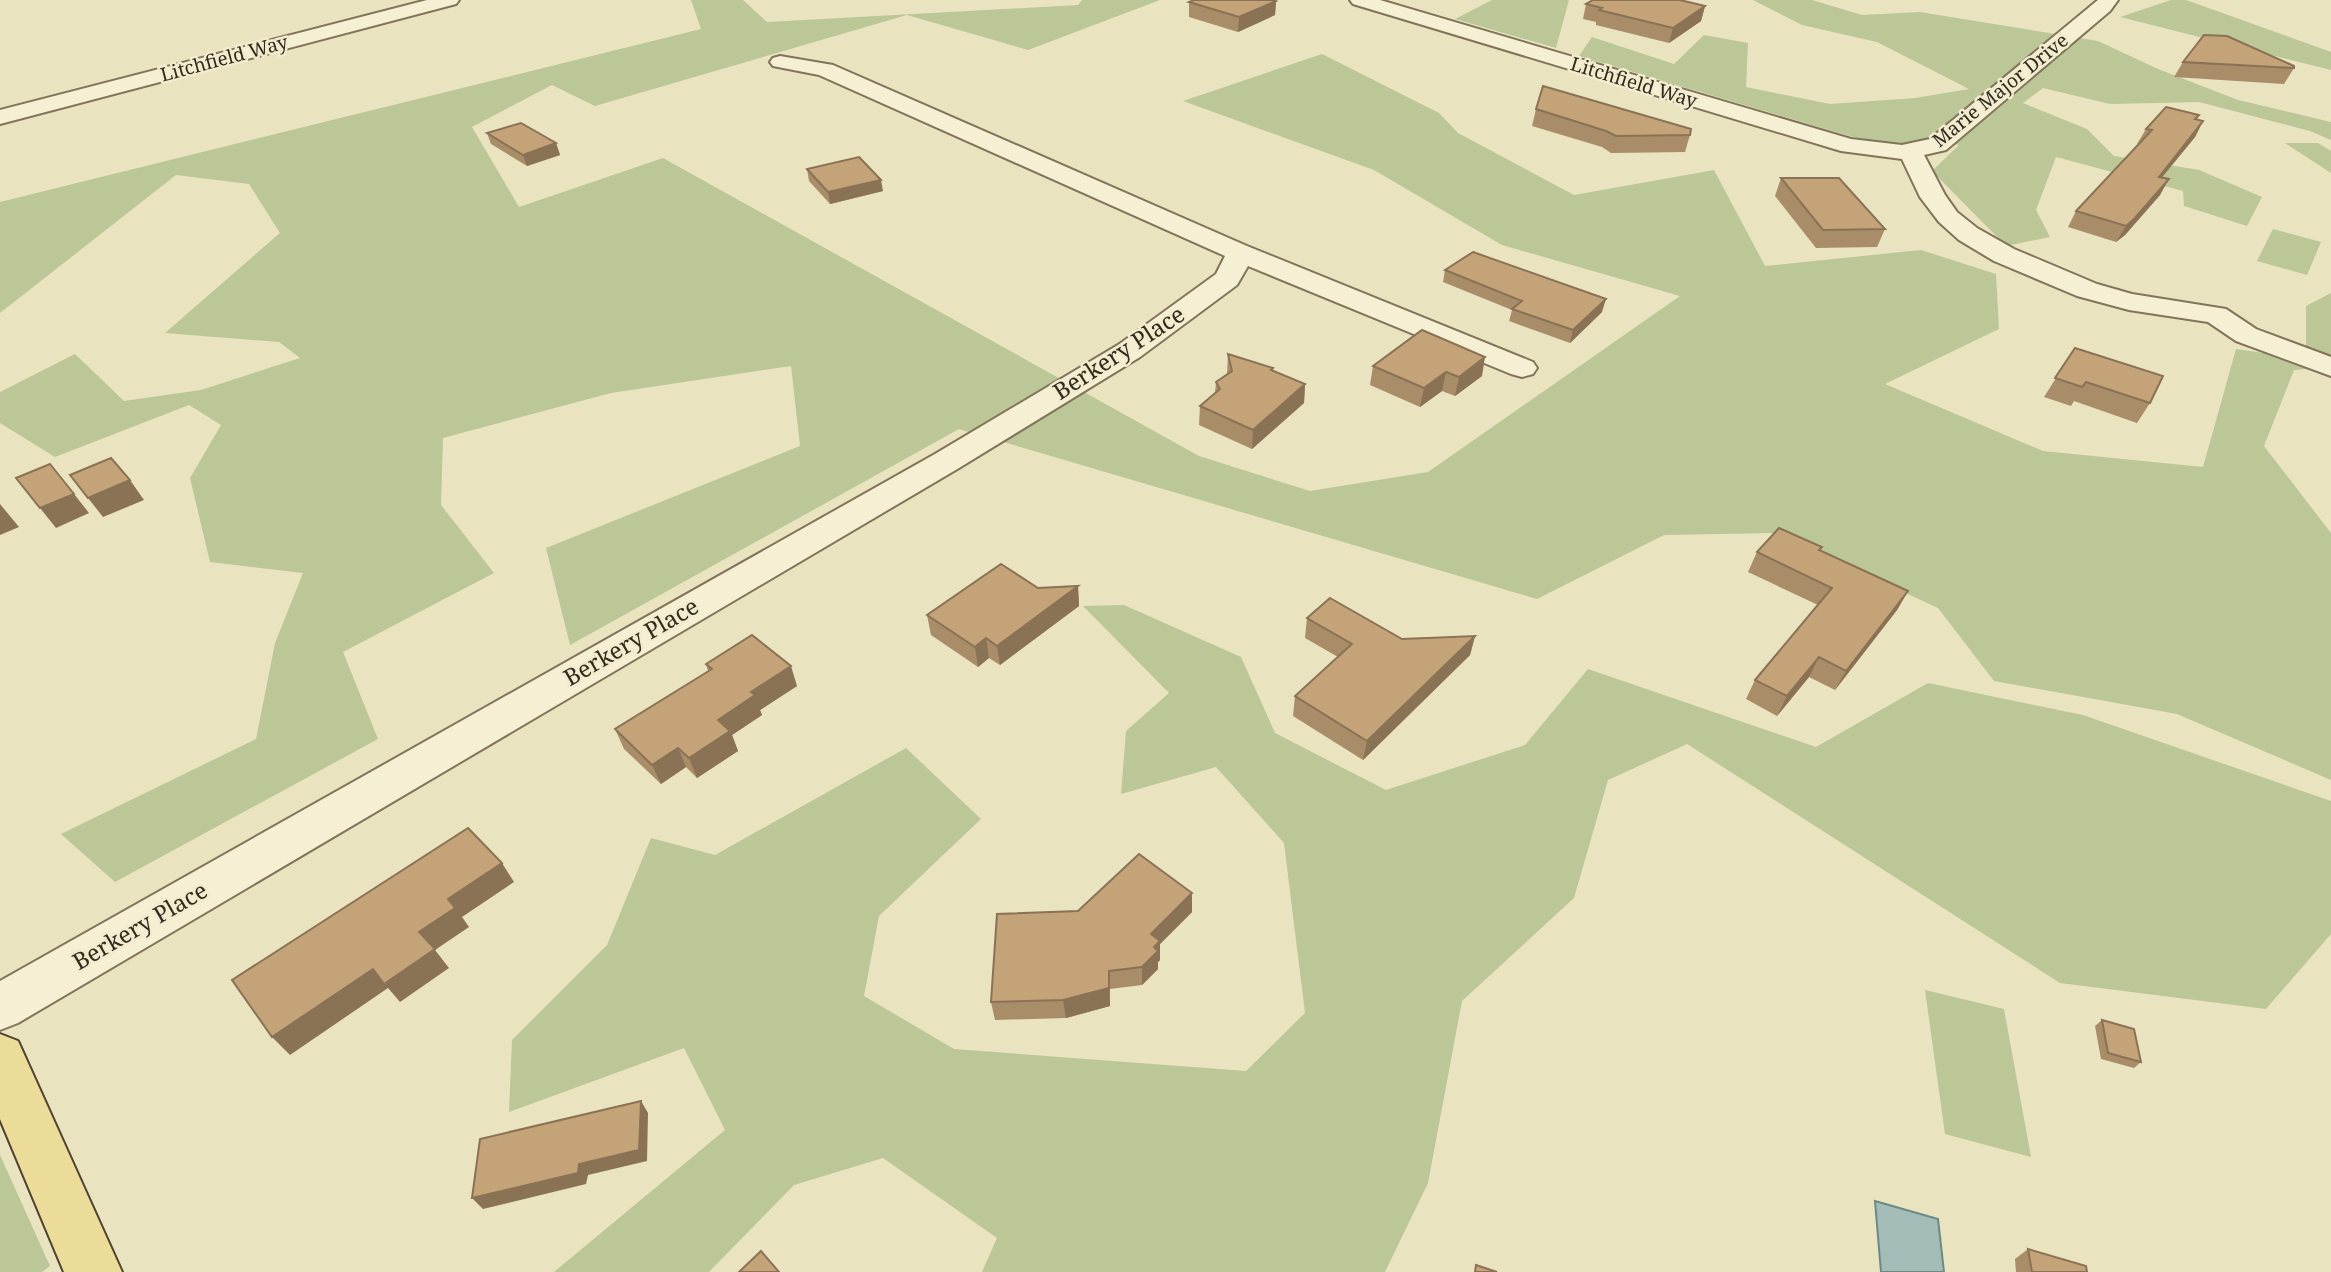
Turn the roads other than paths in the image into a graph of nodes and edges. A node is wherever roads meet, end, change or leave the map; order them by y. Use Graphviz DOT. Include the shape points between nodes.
graph roads {
  1 [pos="449,0"];
  2 [pos="1360,0"];
  3 [pos="2108,0"];
  4 [pos="406,4"];
  5 [pos="780,62"];
  6 [pos="0,117"];
  7 [pos="1909,151"];
  8 [pos="1238,251"];
  9 [pos="2331,367"];
  10 [pos="1522,369"];
  11 [pos="0,1007"];
  12 [pos="0,1058"];
  13 [pos="93,1272"];
  1 -- 4 [label="street, Litchfield Way"];
  2 -- 7 [label="street, Litchfield Way" via="1849,146"];
  3 -- 7 [label="street, Marie Major Drive" via="1938,145"];
  4 -- 6 [label="street, Litchfield Way"];
  5 -- 8 [label="street" via="825,70"];
  7 -- 9 [label="street, Marie Major Drive" via="1948,217 2004,255 2087,290 2129,302 2216,315 2246,335"];
  8 -- 10 [label="street"];
  8 -- 11 [label="street, Berkery Place" via="1238,261 1227,279 1129,351 947,461"];
  12 -- 13 [label="main road"];
}
